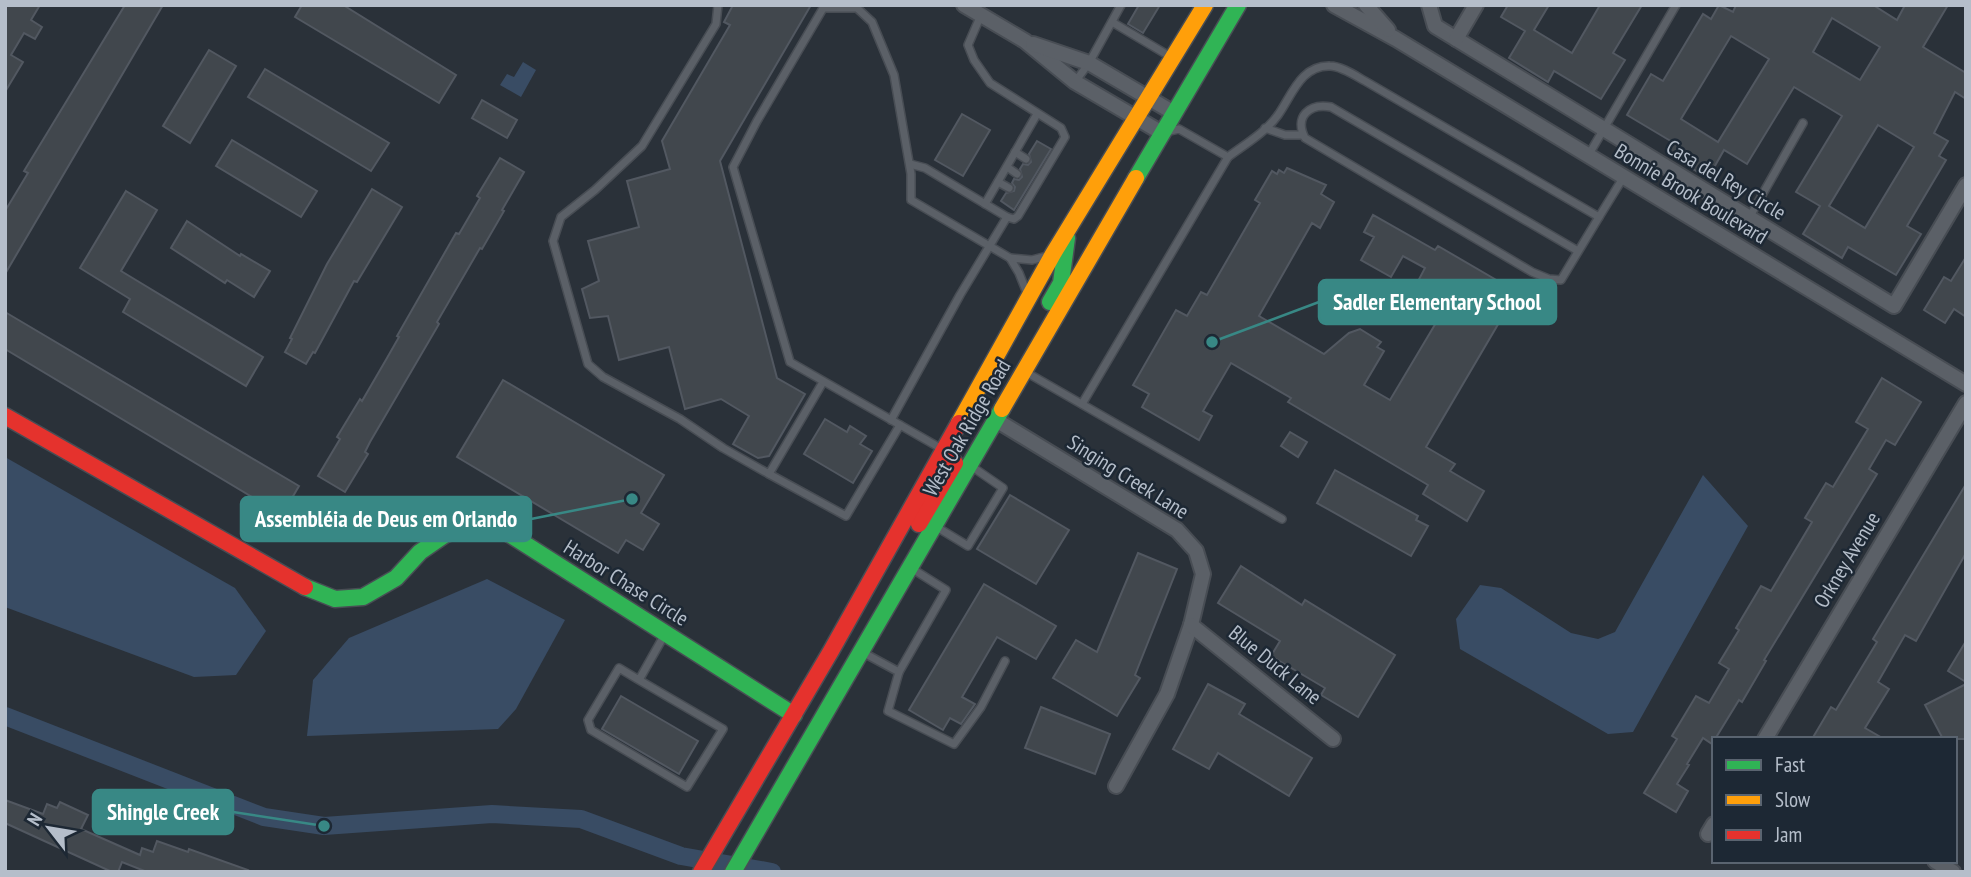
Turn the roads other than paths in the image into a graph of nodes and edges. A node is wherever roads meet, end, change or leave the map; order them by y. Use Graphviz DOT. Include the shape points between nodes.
graph roads {
  1 [pos="718,5"];
  2 [pos="964,5"];
  3 [pos="1121,5"];
  4 [pos="1205,5"];
  5 [pos="1238,5"];
  6 [pos="1334,5"];
  7 [pos="1366,5"];
  8 [pos="1429,5"];
  9 [pos="1476,5"];
  10 [pos="1676,5"];
  11 [pos="824,7"];
  12 [pos="981,15"];
  13 [pos="1112,22"];
  14 [pos="1395,39"];
  15 [pos="1456,39"];
  16 [pos="1025,41"];
  17 [pos="1174,59"];
  18 [pos="1089,62"];
  19 [pos="1075,82"];
  20 [pos="1148,98"];
  21 [pos="1037,114"];
  22 [pos="1136,117"];
  23 [pos="1177,121"];
  24 [pos="1803,123"];
  25 [pos="1265,128"];
  26 [pos="1603,130"];
  27 [pos="1162,133"];
  28 [pos="1303,135"];
  29 [pos="1015,152"];
  30 [pos="1587,156"];
  31 [pos="1228,157"];
  32 [pos="1026,159"];
  33 [pos="910,164"];
  34 [pos="1007,167"];
  35 [pos="1017,174"];
  36 [pos="1623,178"];
  37 [pos="998,182"];
  38 [pos="1966,185"];
  39 [pos="1009,188"];
  40 [pos="985,204"];
  41 [pos="1007,217"];
  42 [pos="1599,217"];
  43 [pos="1748,219"];
  44 [pos="1068,230"];
  45 [pos="990,247"];
  46 [pos="1578,251"];
  47 [pos="1054,254"];
  48 [pos="1010,258"];
  49 [pos="1028,299"];
  50 [pos="1024,371"];
  51 [pos="823,382"];
  52 [pos="1966,384"];
  53 [pos="1966,403"];
  54 [pos="1082,404"];
  55 [pos="5,416"];
  56 [pos="891,420"];
  57 [pos="996,420"];
  58 [pos="900,425"];
  59 [pos="945,451"];
  60 [pos="970,465"];
  61 [pos="769,474"];
  62 [pos="1282,519"];
  63 [pos="935,526"];
  64 [pos="913,563"];
  65 [pos="1191,625"];
  66 [pos="666,634"];
  67 [pos="862,652"];
  68 [pos="1005,661"];
  69 [pos="899,672"];
  70 [pos="639,680"];
  71 [pos="794,715"];
  72 [pos="817,729"];
  73 [pos="1766,737"];
  74 [pos="1333,739"];
  75 [pos="1116,786"];
  76 [pos="715,848"];
  77 [pos="701,872"];
  78 [pos="716,872"];
  79 [pos="733,872"];
  1 -- 61 [label="lane" via="716,24 642,146 561,217 553,241 588,364"];
  2 -- 12 [label="street"];
  3 -- 13 [label="lane"];
  4 -- 17 [label="street, West Oak Ridge Road"];
  5 -- 23 [label="street, West Oak Ridge Road"];
  6 -- 14 [label="street, Bonnie Brook Boulevard"];
  7 -- 14 [label="street, Bonnie Brook Boulevard"];
  8 -- 15 [label="street, Casa del Rey Circle" via="1435,26"];
  9 -- 15 [label="street"];
  10 -- 26 [label="lane"];
  11 -- 33 [label="lane" via="857,8 873,22 894,75"];
  11 -- 51 [label="lane" via="733,167 790,362"];
  12 -- 16 [label="street"];
  12 -- 21 [label="lane" via="968,45 974,60 990,83"];
  13 -- 17 [label="lane"];
  13 -- 18 [label="lane"];
  14 -- 30 [label="street, Bonnie Brook Boulevard"];
  15 -- 26 [label="street, Casa del Rey Circle"];
  16 -- 18 [label="street"];
  16 -- 19 [label="street"];
  17 -- 20 [label="street, West Oak Ridge Road"];
  18 -- 19 [label="lane"];
  18 -- 20 [label="street"];
  19 -- 22 [label="street"];
  20 -- 22 [label="street, West Oak Ridge Road"];
  20 -- 23 [label="street"];
  21 -- 29 [label="lane"];
  21 -- 41 [label="lane" via="1065,132 1065,137 1018,216"];
  22 -- 27 [label="street"];
  22 -- 44 [label="street, West Oak Ridge Road"];
  23 -- 27 [label="street, West Oak Ridge Road"];
  23 -- 31 [label="lane"];
  24 -- 43 [label="lane"];
  25 -- 28 [label="lane"];
  25 -- 31 [label="lane"];
  25 -- 42 [label="lane" via="1310,69 1332,65"];
  26 -- 30 [label="lane"];
  26 -- 43 [label="street, Casa del Rey Circle"];
  27 -- 50 [label="street, West Oak Ridge Road"];
  28 -- 46 [label="lane" via="1532,272 1561,281"];
  28 -- 46 [label="lane" via="1302,124 1310,108 1331,107"];
  29 -- 32 [label="lane"];
  29 -- 34 [label="lane"];
  30 -- 36 [label="street, Bonnie Brook Boulevard"];
  31 -- 54 [label="lane"];
  33 -- 40 [label="lane" via="925,168"];
  33 -- 45 [label="lane" via="911,200"];
  34 -- 35 [label="lane"];
  34 -- 37 [label="lane"];
  36 -- 42 [label="lane"];
  36 -- 52 [label="street, Bonnie Brook Boulevard"];
  37 -- 39 [label="lane"];
  37 -- 40 [label="lane"];
  38 -- 43 [label="street, Casa del Rey Circle" via="1894,306"];
  40 -- 41 [label="lane"];
  41 -- 45 [label="lane"];
  42 -- 46 [label="lane"];
  44 -- 47 [label="street, West Oak Ridge Road"];
  44 -- 50 [label="street" via="1061,283 1020,351"];
  45 -- 48 [label="lane"];
  45 -- 56 [label="lane"];
  47 -- 48 [label="lane" via="1032,260"];
  47 -- 49 [label="street, West Oak Ridge Road"];
  48 -- 49 [label="lane"];
  49 -- 59 [label="street, West Oak Ridge Road"];
  50 -- 54 [label="lane"];
  50 -- 57 [label="street, West Oak Ridge Road"];
  51 -- 56 [label="lane"];
  51 -- 61 [label="lane"];
  53 -- 73 [label="street, Orkney Avenue"];
  54 -- 62 [label="lane"];
  55 -- 66 [label="street, Harbor Chase Circle" via="306,589 335,599 363,597 396,578 420,552 446,534 476,523 503,530"];
  56 -- 58 [label="lane"];
  57 -- 60 [label="street, West Oak Ridge Road"];
  57 -- 65 [label="street, Singing Creek Lane" via="1177,530 1196,551 1203,574"];
  58 -- 59 [label="lane"];
  58 -- 61 [label="lane" via="846,516"];
  59 -- 64 [label="street" via="955,463 911,537"];
  59 -- 71 [label="street, West Oak Ridge Road"];
  60 -- 63 [label="street, West Oak Ridge Road"];
  60 -- 63 [label="lane" via="1003,488 968,546"];
  63 -- 64 [label="street, West Oak Ridge Road"];
  64 -- 67 [label="street, West Oak Ridge Road"];
  64 -- 69 [label="lane" via="946,590"];
  65 -- 74 [label="street, Blue Duck Lane"];
  65 -- 75 [label="street, Singing Creek Lane" via="1167,694"];
  66 -- 70 [label="lane"];
  66 -- 71 [label="street, Harbor Chase Circle"];
  67 -- 69 [label="lane"];
  67 -- 72 [label="street, West Oak Ridge Road"];
  68 -- 69 [label="lane" via="981,707 954,744 888,711"];
  70 -- 70 [label="lane" via="723,729 687,787 591,730 588,720 619,668"];
  71 -- 72 [label="lane, Harbor Chase Circle"];
  71 -- 76 [label="street, West Oak Ridge Road"];
  72 -- 79 [label="street, West Oak Ridge Road"];
  76 -- 77 [label="street, West Oak Ridge Road"];
  76 -- 78 [label="street"];
}
